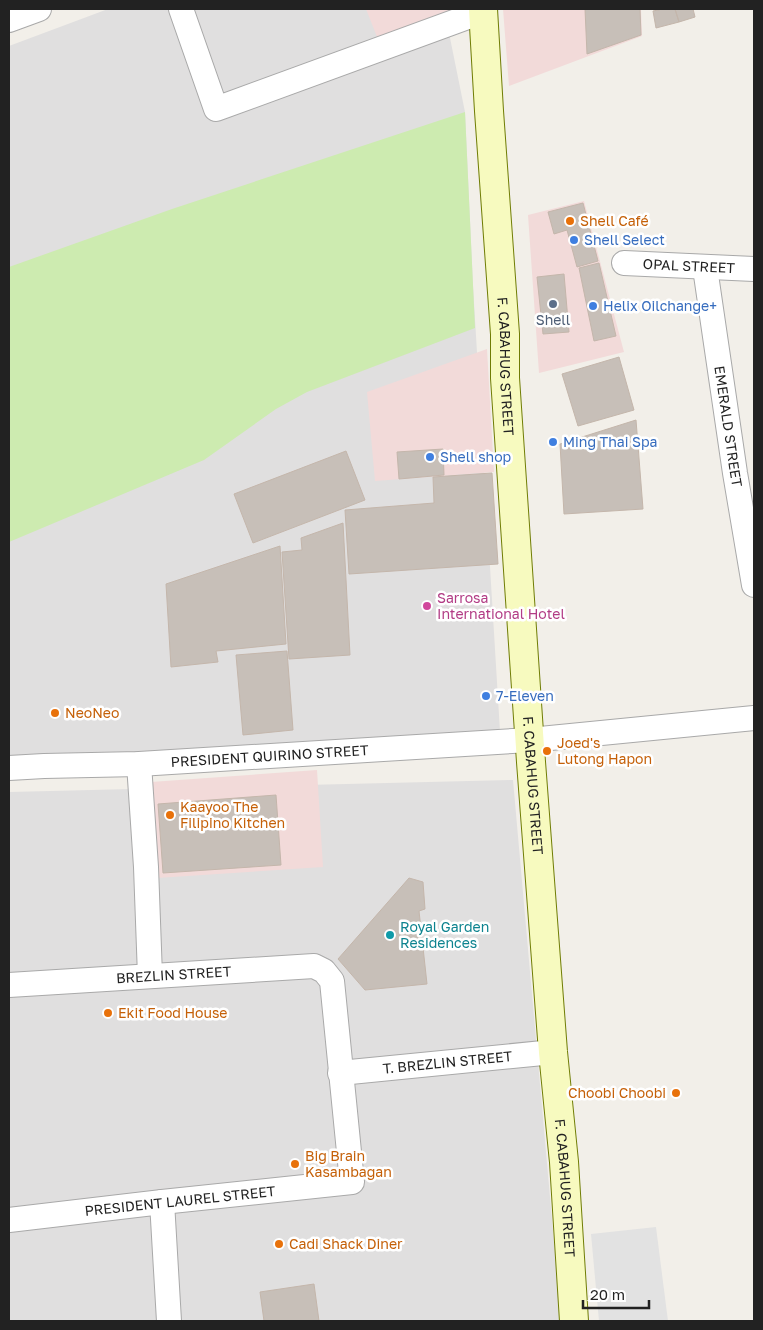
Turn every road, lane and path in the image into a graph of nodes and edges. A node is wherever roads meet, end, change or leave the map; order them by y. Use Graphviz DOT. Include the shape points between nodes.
graph roads {
  1 [pos="181,9"];
  2 [pos="483,10"];
  3 [pos="624,263"];
  4 [pos="705,268"];
  5 [pos="754,269"];
  6 [pos="745,471"];
  7 [pos="754,585"];
  8 [pos="754,718"];
  9 [pos="530,740"];
  10 [pos="139,764"];
  11 [pos="9,768"];
  12 [pos="150,976"];
  13 [pos="9,985"];
  14 [pos="553,1052"];
  15 [pos="340,1073"];
  16 [pos="162,1202"];
  17 [pos="9,1220"];
  18 [pos="169,1321"];
  19 [pos="574,1321"];
  1 -- 2 [label="street" via="216,109"];
  2 -- 9 [label="main road, F. CABAHUG STREET"];
  3 -- 4 [label="street, OPAL STREET"];
  4 -- 5 [label="street, OPAL STREET"];
  4 -- 6 [label="street, EMERALD STREET"];
  6 -- 7 [label="street, EMERALD STREET"];
  8 -- 9 [label="street, PRESIDENT QUIRINO STREET"];
  9 -- 10 [label="street, PRESIDENT QUIRINO STREET"];
  9 -- 14 [label="main road, F. CABAHUG STREET"];
  10 -- 11 [label="street, PRESIDENT QUIRINO STREET"];
  10 -- 12 [label="street"];
  12 -- 13 [label="street, BREZLIN STREET"];
  12 -- 15 [label="street, BREZLIN STREET" via="314,966 324,970 332,981"];
  14 -- 15 [label="street, T. BREZLIN STREET"];
  14 -- 19 [label="main road, F. CABAHUG STREET"];
  15 -- 16 [label="street, PRESIDENT LAUREL STREET" via="352,1182"];
  16 -- 17 [label="street, PRESIDENT LAUREL STREET"];
  16 -- 18 [label="street"];
}
